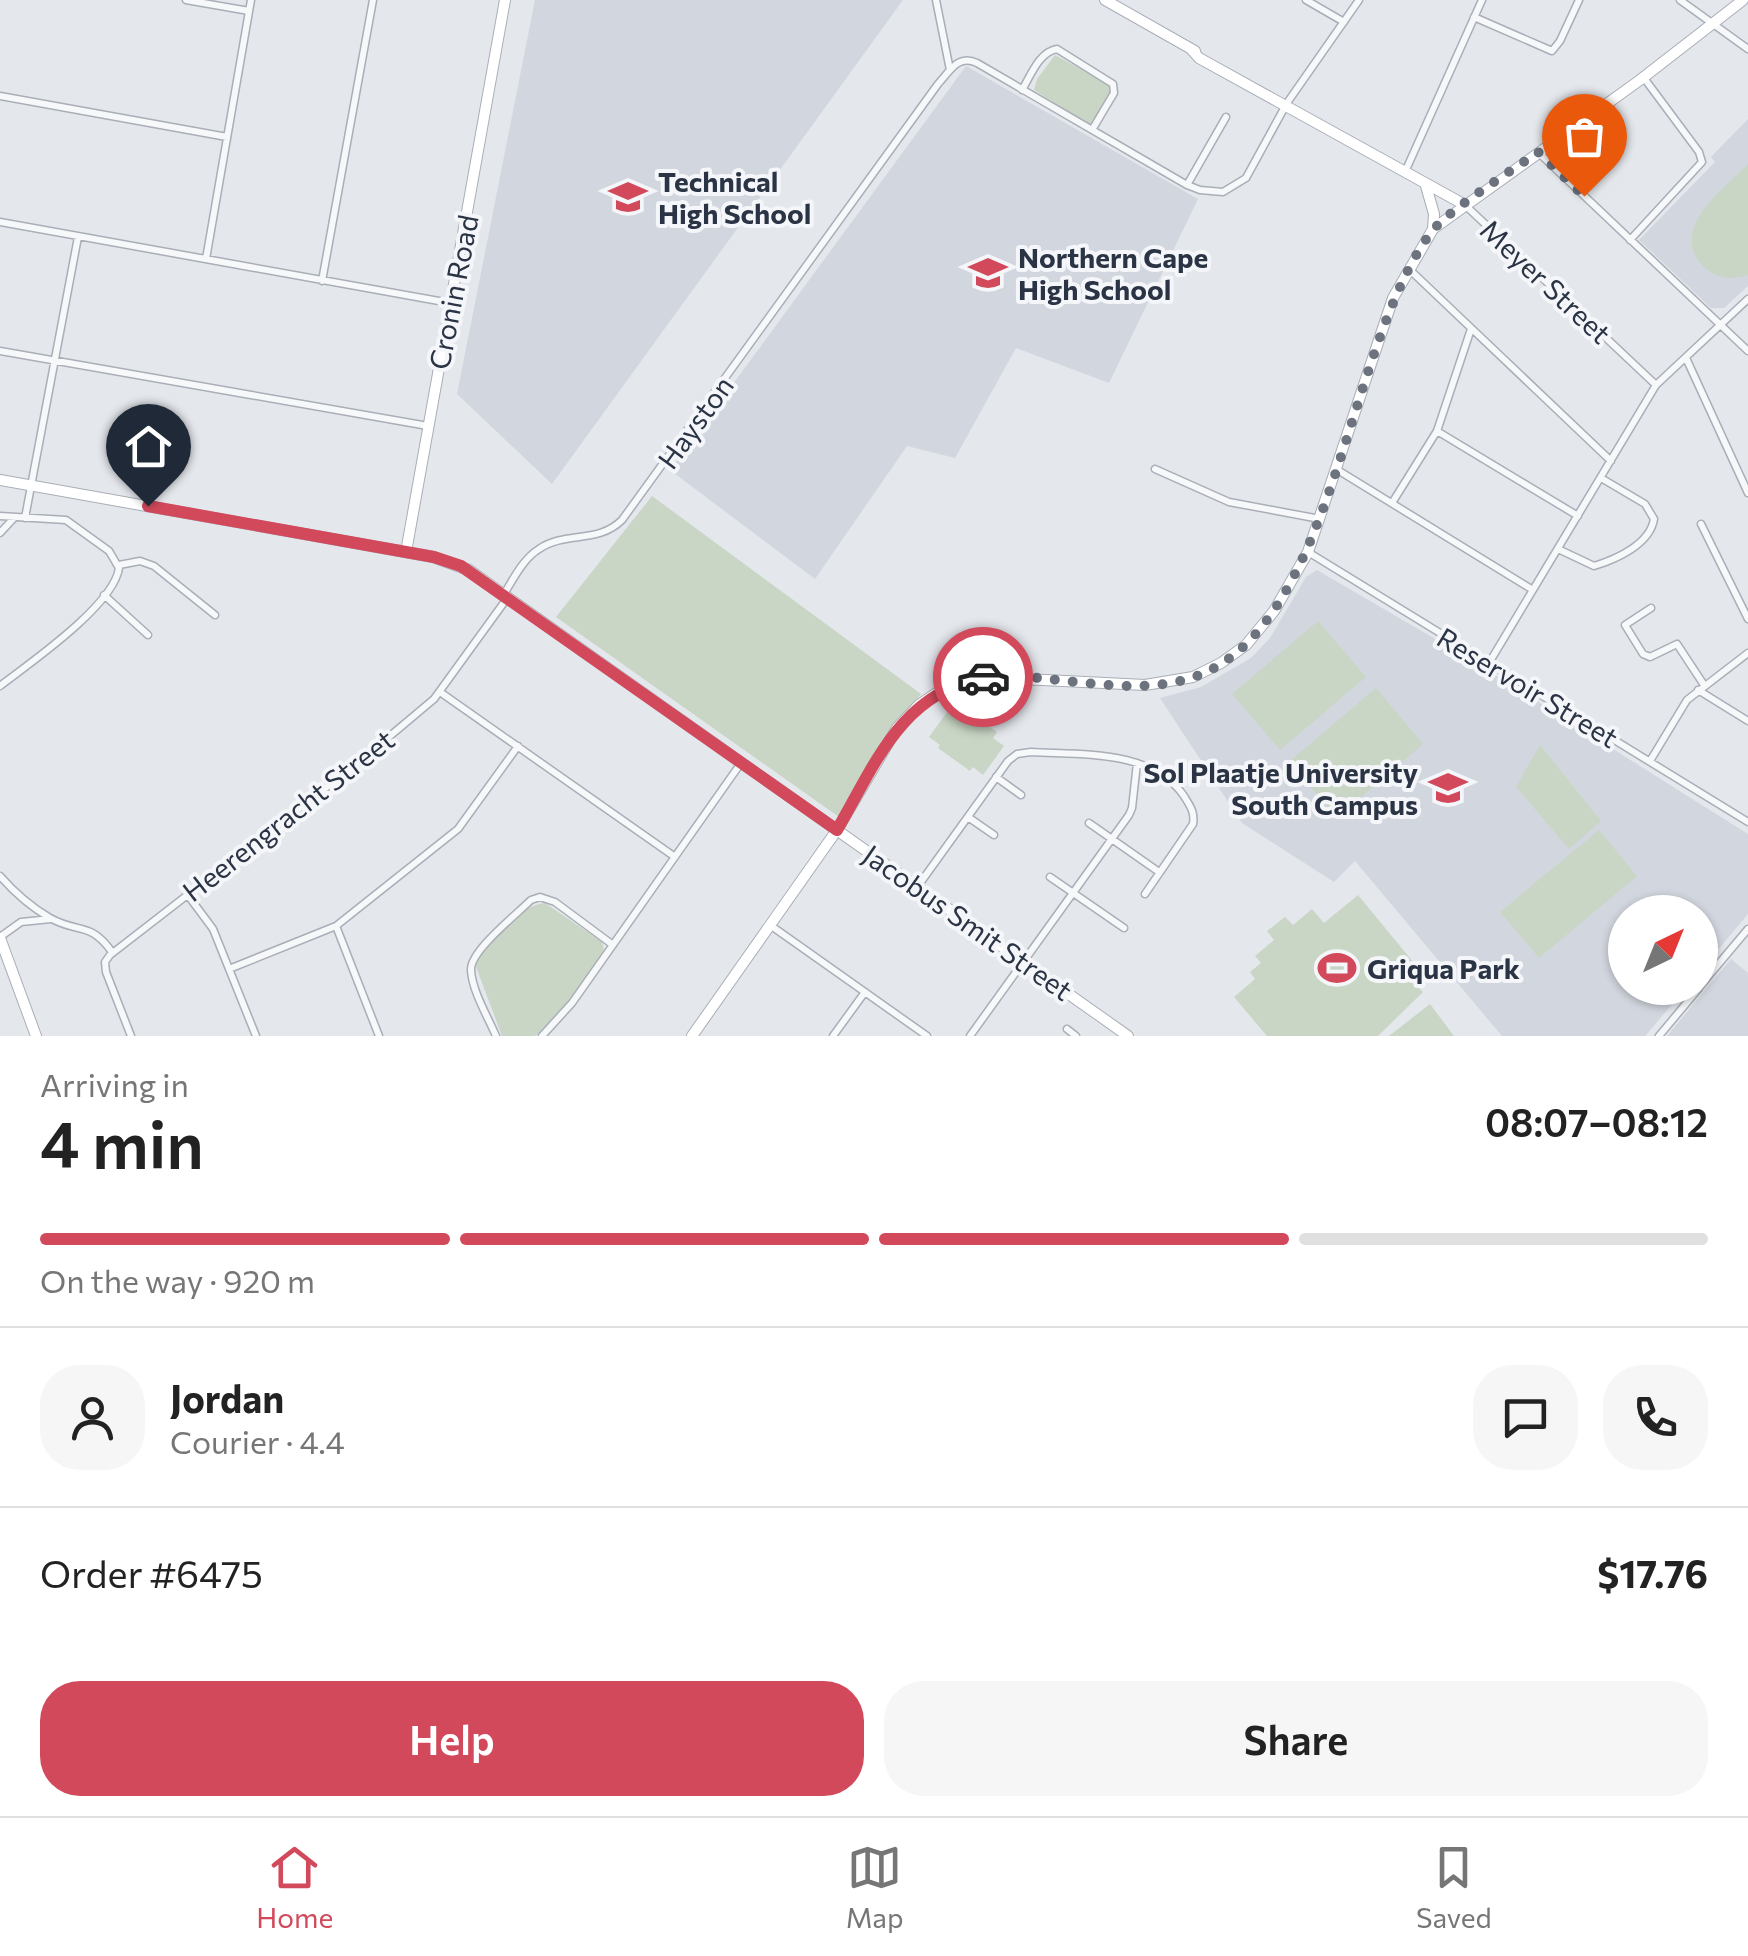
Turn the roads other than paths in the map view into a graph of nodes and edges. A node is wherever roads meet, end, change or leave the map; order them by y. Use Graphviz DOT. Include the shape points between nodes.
graph roads {
  1 [pos="186,0"];
  2 [pos="251,0"];
  3 [pos="373,0"];
  4 [pos="508,0"];
  5 [pos="936,0"];
  6 [pos="1105,0"];
  7 [pos="1306,0"];
  8 [pos="1359,0"];
  9 [pos="1482,0"];
  10 [pos="1579,0"];
  11 [pos="1680,0"];
  12 [pos="1742,0"];
  13 [pos="248,10"];
  14 [pos="1474,16"];
  15 [pos="1344,22"];
  16 [pos="1712,25"];
  17 [pos="1748,49"];
  18 [pos="950,70"];
  19 [pos="1643,77"];
  20 [pos="1022,90"];
  21 [pos="0,96"];
  22 [pos="1286,105"];
  23 [pos="1226,117"];
  24 [pos="1092,130"];
  25 [pos="227,137"];
  26 [pos="1538,152"];
  27 [pos="1405,173"];
  28 [pos="1187,185"];
  29 [pos="1426,186"];
  30 [pos="1465,206"];
  31 [pos="0,222"];
  32 [pos="1434,229"];
  33 [pos="78,237"];
  34 [pos="1630,240"];
  35 [pos="206,260"];
  36 [pos="1409,269"];
  37 [pos="322,280"];
  38 [pos="1748,299"];
  39 [pos="451,304"];
  40 [pos="1721,325"];
  41 [pos="1471,329"];
  42 [pos="0,351"];
  43 [pos="1748,351"];
  44 [pos="1686,358"];
  45 [pos="55,361"];
  46 [pos="1656,385"];
  47 [pos="428,426"];
  48 [pos="1437,430"];
  49 [pos="1612,461"];
  50 [pos="1335,468"];
  51 [pos="1155,469"];
  52 [pos="1601,478"];
  53 [pos="0,480"];
  54 [pos="31,485"];
  55 [pos="1748,493"];
  56 [pos="1392,503"];
  57 [pos="0,516"];
  58 [pos="1578,516"];
  59 [pos="14,518"];
  60 [pos="25,518"];
  61 [pos="1320,519"];
  62 [pos="1701,524"];
  63 [pos="0,533"];
  64 [pos="1558,549"];
  65 [pos="406,552"];
  66 [pos="1308,552"];
  67 [pos="118,565"];
  68 [pos="1534,590"];
  69 [pos="104,595"];
  70 [pos="506,596"];
  71 [pos="1651,608"];
  72 [pos="215,615"];
  73 [pos="1748,619"];
  74 [pos="148,636"];
  75 [pos="1748,653"];
  76 [pos="1489,663"];
  77 [pos="0,686"];
  78 [pos="1701,688"];
  79 [pos="440,692"];
  80 [pos="1748,722"];
  81 [pos="518,746"];
  82 [pos="1650,761"];
  83 [pos="742,762"];
  84 [pos="1137,763"];
  85 [pos="996,778"];
  86 [pos="1021,794"];
  87 [pos="968,817"];
  88 [pos="1748,822"];
  89 [pos="1089,823"];
  90 [pos="837,830"];
  91 [pos="994,835"];
  92 [pos="1112,840"];
  93 [pos="674,857"];
  94 [pos="1160,872"];
  95 [pos="0,876"];
  96 [pos="1050,877"];
  97 [pos="0,885"];
  98 [pos="918,888"];
  99 [pos="12,890"];
  100 [pos="1072,893"];
  101 [pos="187,894"];
  102 [pos="1146,894"];
  103 [pos="52,919"];
  104 [pos="770,925"];
  105 [pos="336,926"];
  106 [pos="1124,928"];
  107 [pos="1748,929"];
  108 [pos="0,937"];
  109 [pos="613,945"];
  110 [pos="112,952"];
  111 [pos="1024,962"];
  112 [pos="1718,965"];
  113 [pos="228,969"];
  114 [pos="865,992"];
  115 [pos="1685,1005"];
  116 [pos="1067,1030"];
  117 [pos="36,1036"];
  118 [pos="130,1036"];
  119 [pos="256,1036"];
  120 [pos="379,1036"];
  121 [pos="496,1036"];
  122 [pos="542,1036"];
  123 [pos="692,1036"];
  124 [pos="833,1036"];
  125 [pos="927,1036"];
  126 [pos="970,1036"];
  127 [pos="1076,1036"];
  128 [pos="1128,1036"];
  129 [pos="1659,1036"];
  1 -- 13 [label="street"];
  2 -- 13 [label="street"];
  3 -- 37 [label="street"];
  4 -- 39 [label="street, Cronin Road"];
  5 -- 18 [label="street"];
  6 -- 22 [label="street, Meyer Street"];
  7 -- 15 [label="street"];
  8 -- 15 [label="street"];
  9 -- 14 [label="street"];
  10 -- 14 [label="street" via="1552,51"];
  11 -- 16 [label="street"];
  12 -- 16 [label="street"];
  13 -- 25 [label="street"];
  14 -- 27 [label="street"];
  15 -- 22 [label="street"];
  16 -- 17 [label="street"];
  16 -- 19 [label="street"];
  18 -- 20 [label="street" via="969,60"];
  18 -- 70 [label="street, Hayston" via="622,520 597,536 538,549"];
  19 -- 26 [label="street"];
  19 -- 34 [label="street" via="1702,162"];
  20 -- 24 [label="street"];
  20 -- 24 [label="street" via="1052,48 1105,76 1114,93"];
  21 -- 25 [label="street"];
  22 -- 27 [label="street, Meyer Street"];
  22 -- 28 [label="street" via="1239,184 1213,192"];
  23 -- 28 [label="street"];
  24 -- 28 [label="street"];
  25 -- 35 [label="street"];
  26 -- 30 [label="street"];
  26 -- 34 [label="street"];
  27 -- 29 [label="street, Meyer Street"];
  29 -- 30 [label="street, Meyer Street"];
  29 -- 32 [label="street"];
  30 -- 32 [label="street"];
  30 -- 46 [label="street, Meyer Street"];
  31 -- 33 [label="street"];
  32 -- 36 [label="street"];
  33 -- 35 [label="street"];
  33 -- 45 [label="street"];
  34 -- 40 [label="street"];
  35 -- 37 [label="street"];
  36 -- 41 [label="street"];
  36 -- 50 [label="street" via="1377,338"];
  37 -- 39 [label="street"];
  38 -- 40 [label="street"];
  39 -- 47 [label="street, Cronin Road"];
  40 -- 43 [label="street"];
  40 -- 44 [label="street"];
  41 -- 48 [label="street"];
  41 -- 49 [label="street"];
  42 -- 45 [label="street"];
  44 -- 46 [label="street"];
  44 -- 55 [label="street"];
  45 -- 47 [label="street"];
  45 -- 54 [label="street"];
  46 -- 49 [label="street"];
  47 -- 65 [label="street, Cronin Road"];
  48 -- 56 [label="street"];
  48 -- 58 [label="street"];
  49 -- 52 [label="street"];
  50 -- 56 [label="street"];
  50 -- 61 [label="street"];
  51 -- 61 [label="street" via="1229,502"];
  52 -- 58 [label="street"];
  52 -- 64 [label="street" via="1650,508 1648,536 1594,566"];
  53 -- 54 [label="street, Jacobus Smit Street"];
  54 -- 60 [label="street"];
  54 -- 65 [label="street, Jacobus Smit Street"];
  56 -- 68 [label="street"];
  57 -- 59 [label="street"];
  58 -- 64 [label="street"];
  59 -- 60 [label="street"];
  59 -- 63 [label="street"];
  60 -- 67 [label="street" via="72,523"];
  61 -- 66 [label="street"];
  62 -- 73 [label="street"];
  64 -- 68 [label="street"];
  65 -- 70 [label="street, Jacobus Smit Street" via="455,563"];
  66 -- 76 [label="street, Reservoir Street"];
  66 -- 90 [label="street" via="1260,630 1234,655 1192,677 1145,685 998,676 935,694 897,728"];
  67 -- 69 [label="street"];
  67 -- 72 [label="street" via="150,564"];
  68 -- 76 [label="street"];
  69 -- 74 [label="street"];
  69 -- 77 [label="street" via="72,630"];
  70 -- 79 [label="street, Heerengracht Street"];
  70 -- 83 [label="street, Jacobus Smit Street"];
  71 -- 78 [label="street" via="1626,625 1643,654 1677,644"];
  75 -- 78 [label="street"];
  76 -- 82 [label="street, Reservoir Street"];
  78 -- 80 [label="street"];
  78 -- 82 [label="street"];
  79 -- 81 [label="street"];
  79 -- 101 [label="street, Heerengracht Street"];
  81 -- 93 [label="street"];
  81 -- 105 [label="street" via="458,830"];
  82 -- 88 [label="street, Reservoir Street"];
  83 -- 90 [label="street, Jacobus Smit Street"];
  83 -- 93 [label="street"];
  84 -- 85 [label="street" via="1024,753"];
  84 -- 92 [label="street" via="1132,808"];
  84 -- 94 [label="street" via="1170,779 1194,814"];
  85 -- 86 [label="street"];
  85 -- 87 [label="street"];
  87 -- 91 [label="street"];
  87 -- 98 [label="street"];
  89 -- 92 [label="street"];
  90 -- 98 [label="street, Jacobus Smit Street"];
  90 -- 104 [label="street"];
  92 -- 94 [label="street"];
  92 -- 100 [label="street"];
  93 -- 109 [label="street"];
  94 -- 102 [label="street"];
  95 -- 99 [label="street"];
  96 -- 100 [label="street"];
  97 -- 99 [label="street"];
  98 -- 111 [label="street, Jacobus Smit Street"];
  99 -- 103 [label="street"];
  100 -- 106 [label="street"];
  100 -- 111 [label="street"];
  101 -- 110 [label="street, Heerengracht Street"];
  101 -- 113 [label="street" via="213,928"];
  103 -- 108 [label="street" via="22,922"];
  103 -- 110 [label="street" via="95,932"];
  104 -- 114 [label="street"];
  104 -- 123 [label="street"];
  105 -- 113 [label="street"];
  105 -- 120 [label="street"];
  107 -- 112 [label="street"];
  108 -- 117 [label="street"];
  109 -- 121 [label="street" via="555,902 532,900 472,962 472,979"];
  109 -- 122 [label="street"];
  110 -- 118 [label="street" via="106,972"];
  111 -- 126 [label="street"];
  111 -- 128 [label="street, Jacobus Smit Street"];
  113 -- 119 [label="street"];
  114 -- 124 [label="street"];
  114 -- 125 [label="street"];
  115 -- 129 [label="street"];
  116 -- 127 [label="street"];
}
